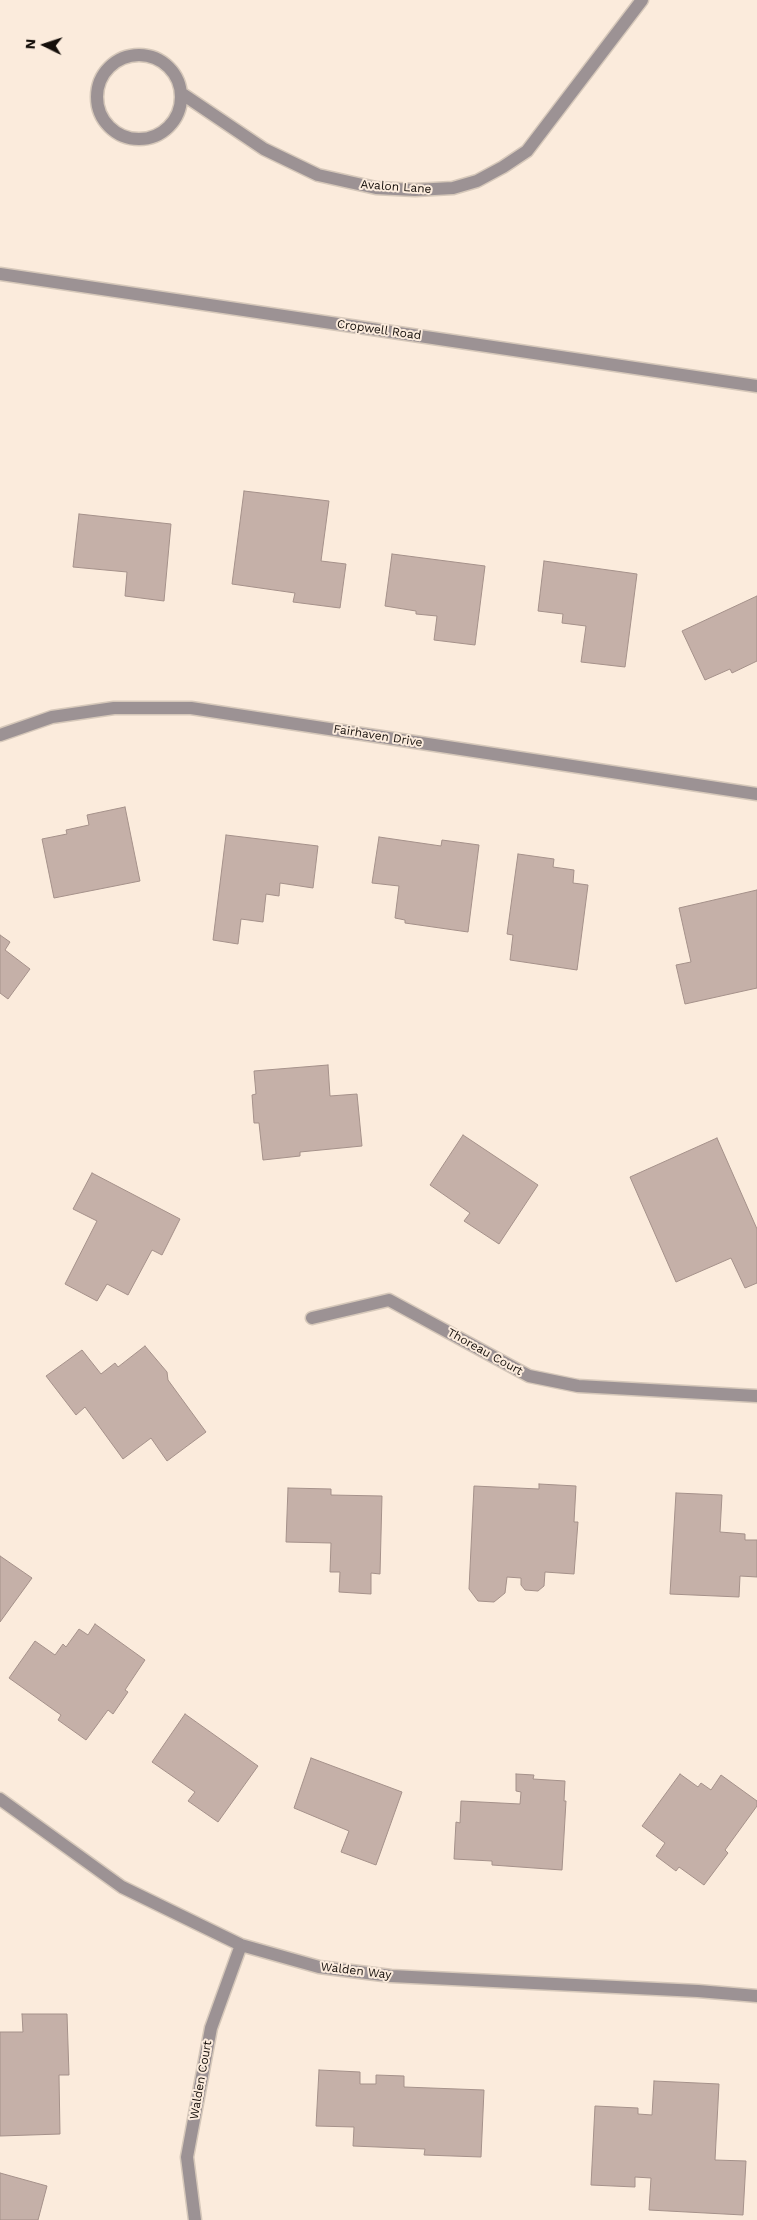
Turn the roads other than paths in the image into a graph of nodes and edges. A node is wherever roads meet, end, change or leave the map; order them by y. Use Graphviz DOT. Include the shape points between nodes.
graph roads {
  1 [pos="642,0"];
  2 [pos="181,93"];
  3 [pos="0,274"];
  4 [pos="757,386"];
  5 [pos="0,735"];
  6 [pos="757,794"];
  7 [pos="312,1318"];
  8 [pos="757,1396"];
  9 [pos="0,1799"];
  10 [pos="241,1945"];
  11 [pos="757,1996"];
  12 [pos="195,2220"];
  1 -- 2 [label="street, Avalon Lane" via="527,151 477,181 452,188 376,188 318,175 264,149"];
  2 -- 2 [label="street" via="177,80 159,60 132,56 109,68 101,79 97,92 98,106 112,130 138,140 165,130 180,107"];
  3 -- 4 [label="street, Cropwell Road"];
  5 -- 6 [label="street, Fairhaven Drive" via="52,717 114,708 191,708"];
  7 -- 8 [label="street, Thoreau Court" via="389,1300 529,1376 578,1386"];
  9 -- 10 [label="street, Walden Way" via="122,1888"];
  10 -- 11 [label="street, Walden Way" via="319,1967 390,1976"];
  10 -- 12 [label="street, Walden Court" via="211,2028 187,2157"];
}
